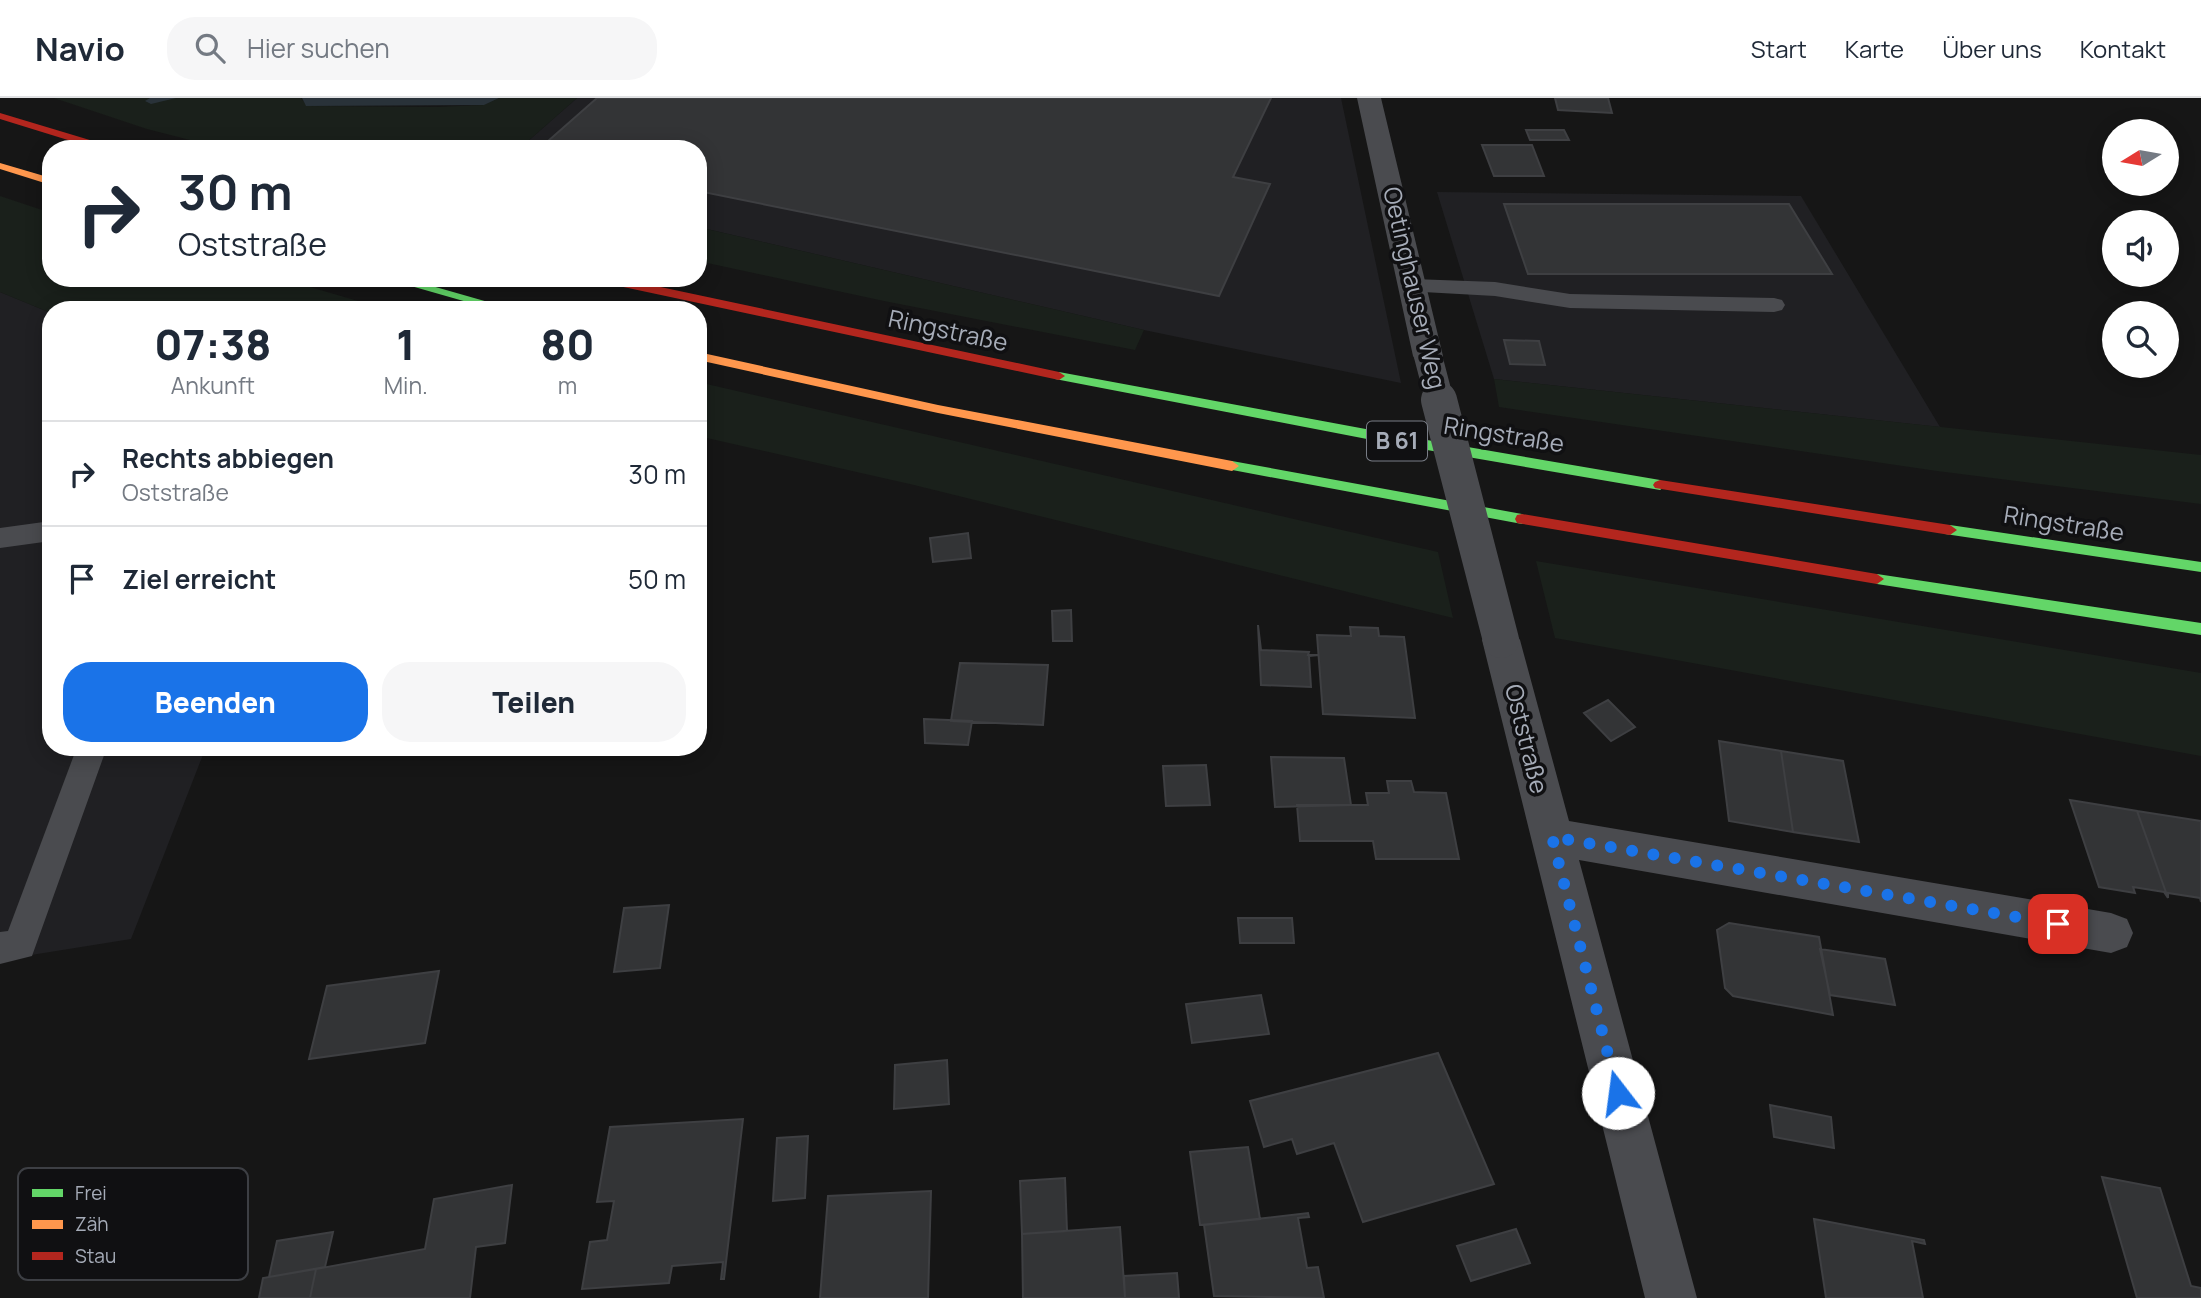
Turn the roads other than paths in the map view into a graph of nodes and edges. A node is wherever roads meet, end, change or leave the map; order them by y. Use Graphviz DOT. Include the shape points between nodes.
graph roads {
  1 [pos="1369,98"];
  2 [pos="0,116"];
  3 [pos="79,140"];
  4 [pos="0,166"];
  5 [pos="42,179"];
  6 [pos="1413,286"];
  7 [pos="423,287"];
  8 [pos="639,287"];
  9 [pos="476,301"];
  10 [pos="700,301"];
  11 [pos="707,303"];
  12 [pos="1774,305"];
  13 [pos="707,358"];
  14 [pos="42,532"];
  15 [pos="0,538"];
  16 [pos="2201,567"];
  17 [pos="2201,629"];
  18 [pos="1501,640"];
  19 [pos="89,756"];
  20 [pos="1552,837"];
  21 [pos="2111,933"];
  22 [pos="0,948"];
  23 [pos="1671,1298"];
  1 -- 6 [label="street, Oetinghauser Weg"];
  2 -- 3 [label="highway"];
  4 -- 5 [label="highway"];
  6 -- 12 [label="lane" via="1503,290 1570,301"];
  6 -- 18 [label="street, Oetinghauser Weg, bridge"];
  7 -- 9 [label="highway"];
  8 -- 10 [label="highway, Ringstraße / B 61"];
  11 -- 16 [label="highway, Ringstraße / B 61" via="1072,380 1369,436"];
  13 -- 17 [label="highway, B 61" via="1370,494"];
  14 -- 15 [label="lane"];
  18 -- 20 [label="street, Oststraße"];
  19 -- 22 [label="lane" via="20,945"];
  20 -- 21 [label="street"];
  20 -- 23 [label="street, Oststraße"];
}
